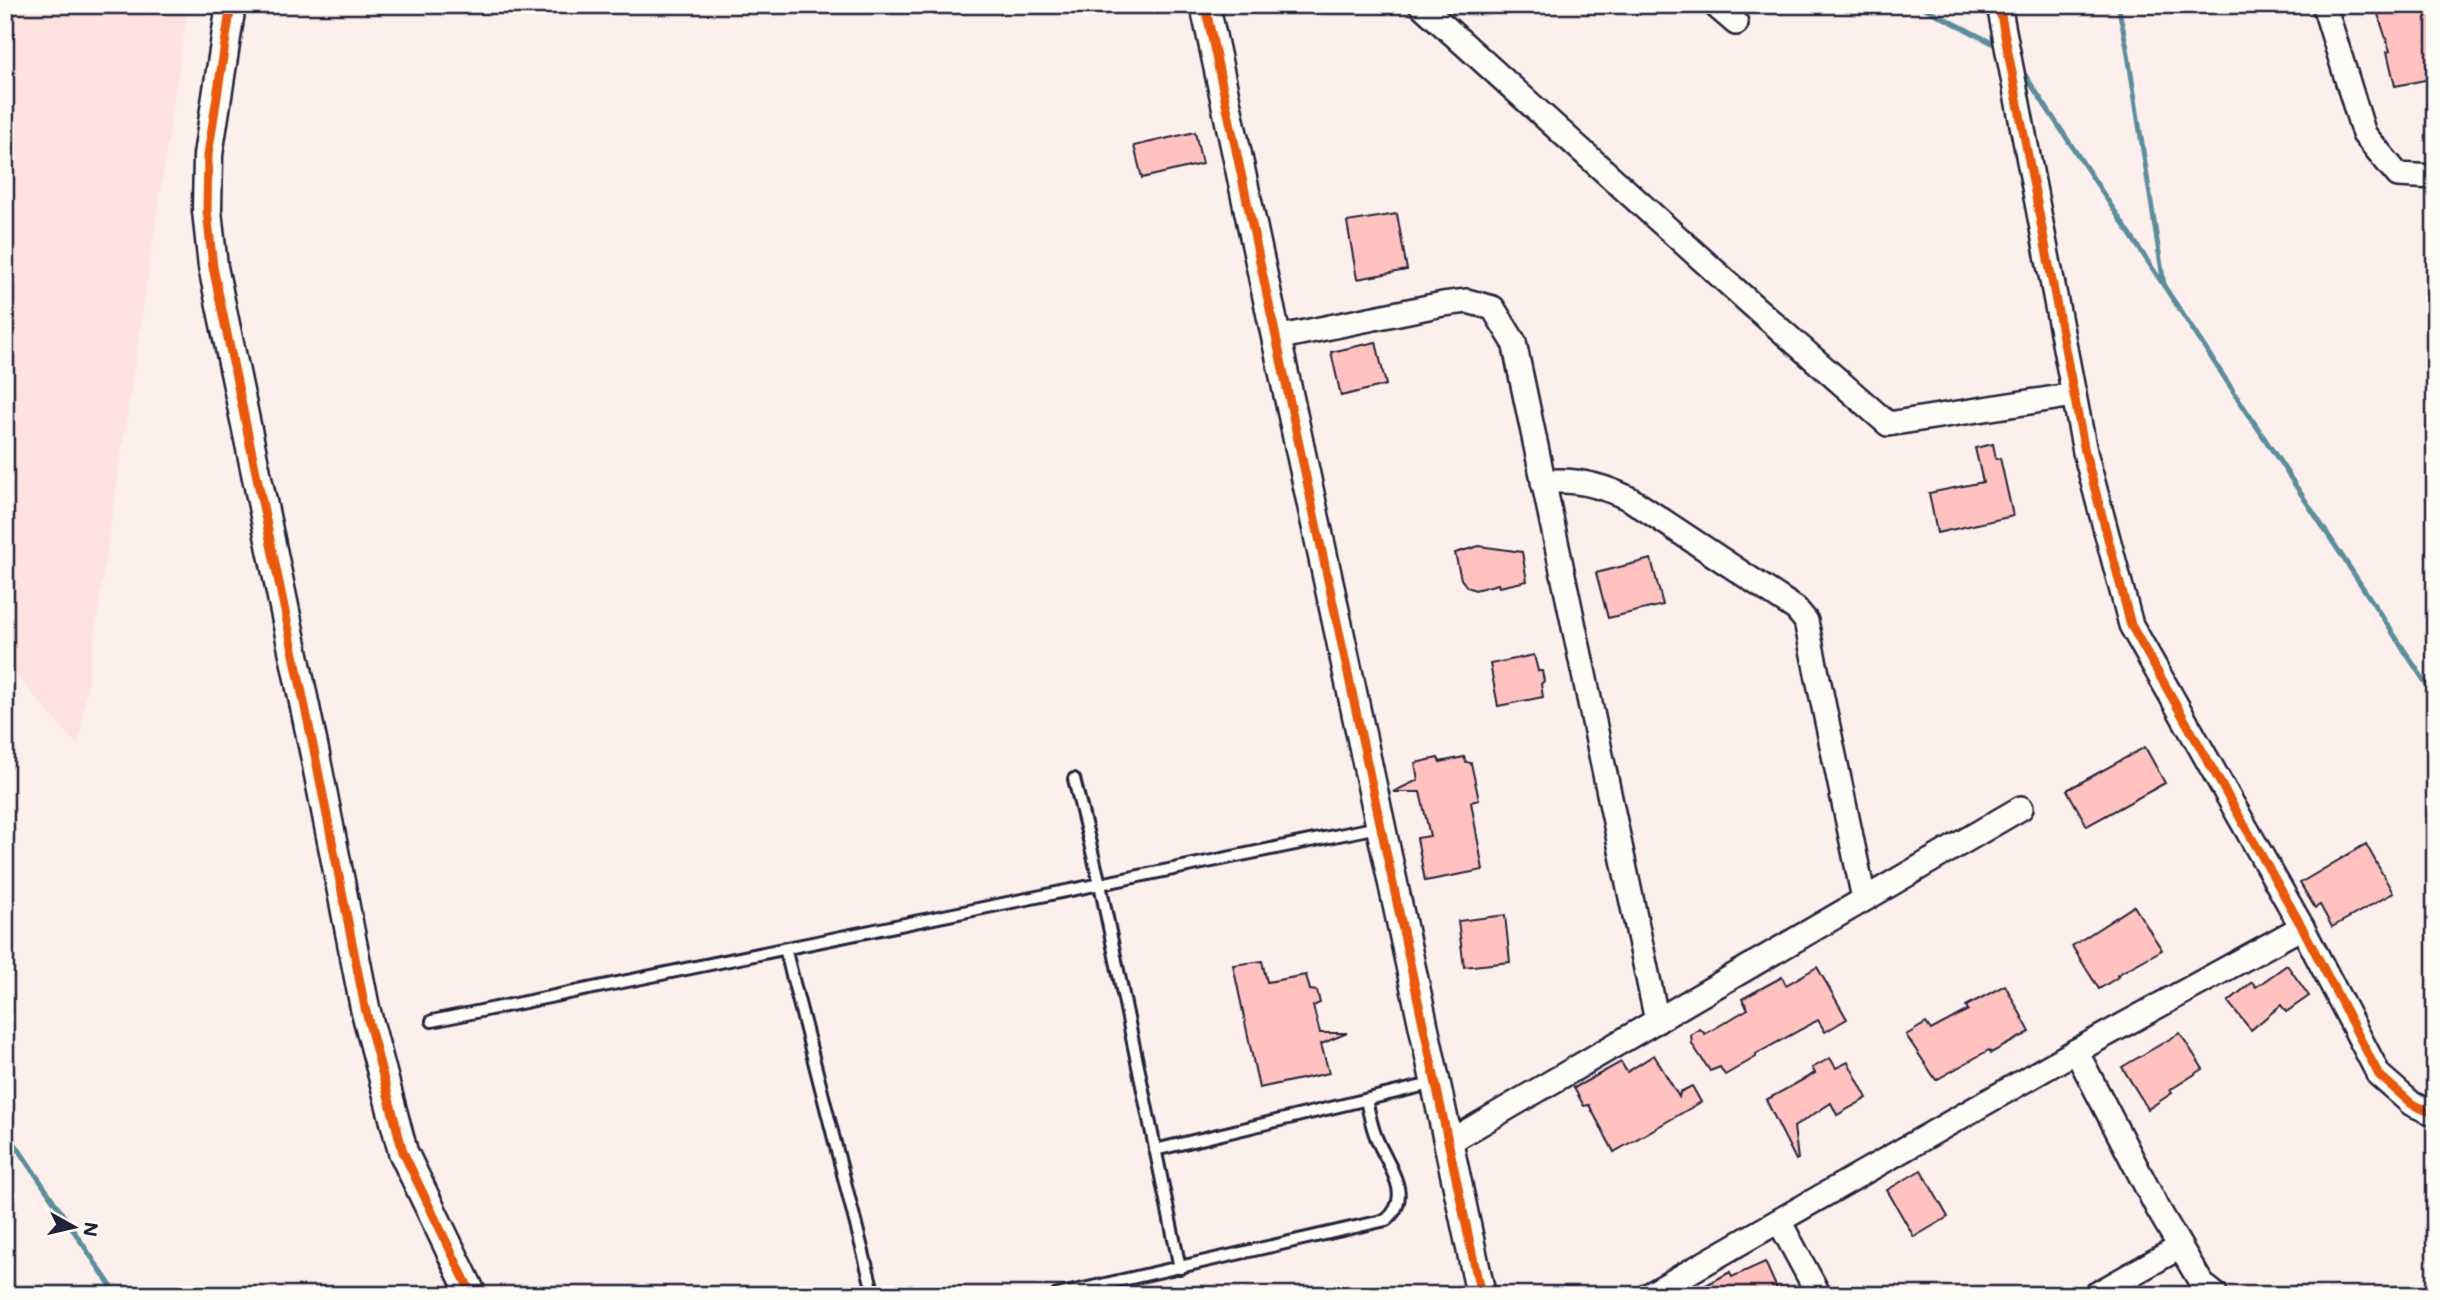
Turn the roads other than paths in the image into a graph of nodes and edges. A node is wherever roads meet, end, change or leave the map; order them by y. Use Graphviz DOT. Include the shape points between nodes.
graph roads {
  1 [pos="231,5"];
  2 [pos="1205,5"];
  3 [pos="1422,5"];
  4 [pos="1715,5"];
  5 [pos="1999,5"];
  6 [pos="2324,5"];
  7 [pos="1736,23"];
  8 [pos="2435,177"];
  9 [pos="1276,338"];
  10 [pos="2074,395"];
  11 [pos="1543,481"];
  12 [pos="1074,779"];
  13 [pos="2021,808"];
  14 [pos="1381,827"];
  15 [pos="1100,884"];
  16 [pos="1864,900"];
  17 [pos="2302,927"];
  18 [pos="785,948"];
  19 [pos="432,1020"];
  20 [pos="1657,1021"];
  21 [pos="2076,1051"];
  22 [pos="1436,1083"];
  23 [pos="1366,1100"];
  24 [pos="2435,1114"];
  25 [pos="1448,1142"];
  26 [pos="1155,1150"];
  27 [pos="1779,1221"];
  28 [pos="2180,1247"];
  29 [pos="1180,1268"];
  30 [pos="472,1295"];
  31 [pos="874,1295"];
  32 [pos="1057,1295"];
  33 [pos="1481,1295"];
  34 [pos="1649,1295"];
  35 [pos="1819,1295"];
  36 [pos="2095,1295"];
  37 [pos="2216,1295"];
  1 -- 30 [label="street" via="208,155 213,267 360,988 403,1152"];
  2 -- 9 [label="street"];
  3 -- 10 [label="street" via="1888,424"];
  4 -- 7 [label="street"];
  5 -- 10 [label="street"];
  6 -- 8 [label="street" via="2364,134 2398,175"];
  9 -- 11 [label="street" via="1443,304 1466,301 1493,308 1514,342"];
  9 -- 14 [label="street"];
  10 -- 17 [label="street" via="2131,625"];
  11 -- 16 [label="street" via="1565,479 1594,485 1630,499 1796,609 1806,621"];
  11 -- 20 [label="street"];
  12 -- 15 [label="lane"];
  13 -- 16 [label="street"];
  14 -- 15 [label="lane"];
  14 -- 22 [label="street"];
  15 -- 18 [label="lane"];
  15 -- 26 [label="lane"];
  16 -- 20 [label="street"];
  17 -- 21 [label="street"];
  17 -- 24 [label="street" via="2379,1075 2413,1104"];
  18 -- 19 [label="lane"];
  18 -- 31 [label="lane"];
  20 -- 25 [label="street"];
  21 -- 27 [label="street"];
  21 -- 28 [label="street"];
  22 -- 23 [label="lane"];
  22 -- 25 [label="street"];
  23 -- 26 [label="lane"];
  23 -- 29 [label="lane" via="1397,1188 1398,1206 1393,1214 1377,1223"];
  25 -- 33 [label="street"];
  26 -- 29 [label="lane"];
  27 -- 34 [label="street"];
  27 -- 35 [label="street"];
  28 -- 36 [label="street"];
  28 -- 37 [label="street" via="2202,1284"];
  29 -- 32 [label="lane"];
}
